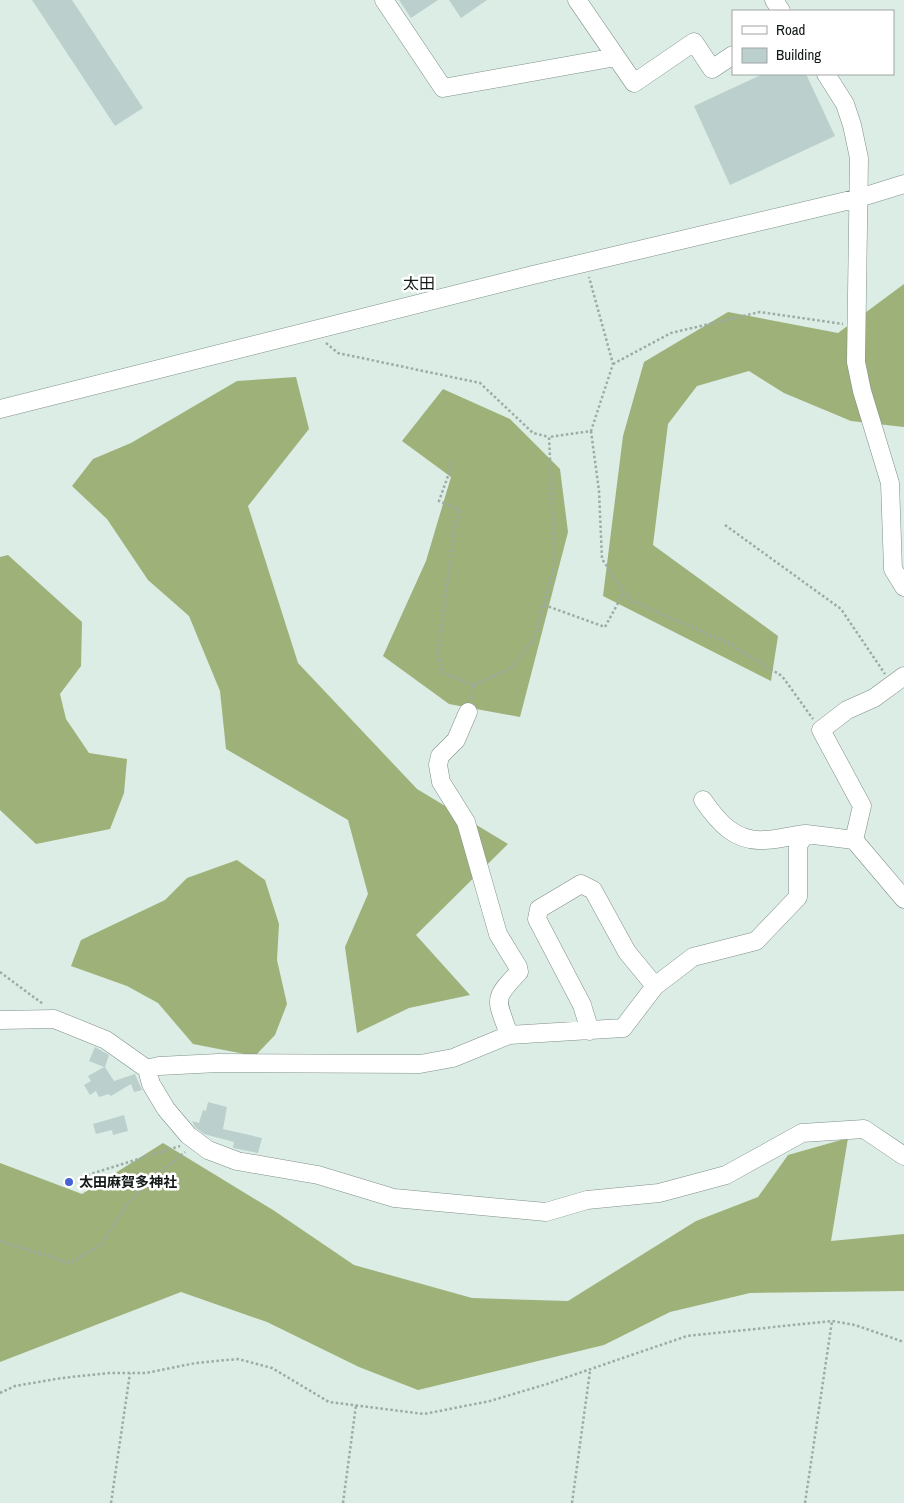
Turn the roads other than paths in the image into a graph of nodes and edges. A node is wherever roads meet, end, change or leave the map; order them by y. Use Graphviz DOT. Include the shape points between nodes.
graph roads {
  1 [pos="384,0"];
  2 [pos="577,0"];
  3 [pos="732,56"];
  4 [pos="616,57"];
  5 [pos="827,75"];
  6 [pos="904,184"];
  7 [pos="859,198"];
  8 [pos="0,409"];
  9 [pos="885,463"];
  10 [pos="904,474"];
  11 [pos="904,587"];
  12 [pos="899,681"];
  13 [pos="468,712"];
  14 [pos="704,800"];
  15 [pos="806,834"];
  16 [pos="854,840"];
  17 [pos="904,898"];
  18 [pos="655,986"];
  19 [pos="0,1020"];
  20 [pos="590,1031"];
  21 [pos="509,1036"];
  22 [pos="147,1069"];
  23 [pos="904,1156"];
  1 -- 4 [label="street" via="444,88"];
  2 -- 4 [label="street"];
  3 -- 4 [label="street" via="712,68 694,42 634,83"];
  5 -- 7 [label="street" via="845,104 852,125 859,158"];
  6 -- 7 [label="street"];
  7 -- 8 [label="street"];
  7 -- 9 [label="street" via="856,362"];
  9 -- 10 [label="street"];
  9 -- 11 [label="street" via="890,483 893,569"];
  12 -- 16 [label="street" via="874,698 847,710 821,730 862,806"];
  13 -- 21 [label="street" via="456,740 440,756 438,765 441,782 466,822 498,934 518,966 519,972 500,992 497,1001"];
  14 -- 15 [label="street" via="718,822 755,840"];
  15 -- 16 [label="street"];
  15 -- 18 [label="street" via="798,845 798,897 756,940 693,957"];
  16 -- 17 [label="street"];
  18 -- 20 [label="street" via="623,1028"];
  18 -- 20 [label="street" via="626,952 593,890 581,884 539,909 537,919 582,1005"];
  19 -- 22 [label="street" via="54,1018 106,1040"];
  20 -- 21 [label="street"];
  21 -- 22 [label="street" via="453,1058 420,1064 218,1063"];
  22 -- 23 [label="street" via="151,1084 166,1109 208,1150 237,1161 318,1175 394,1198 546,1212 587,1200 659,1192 726,1175 802,1133 864,1129"];
}
